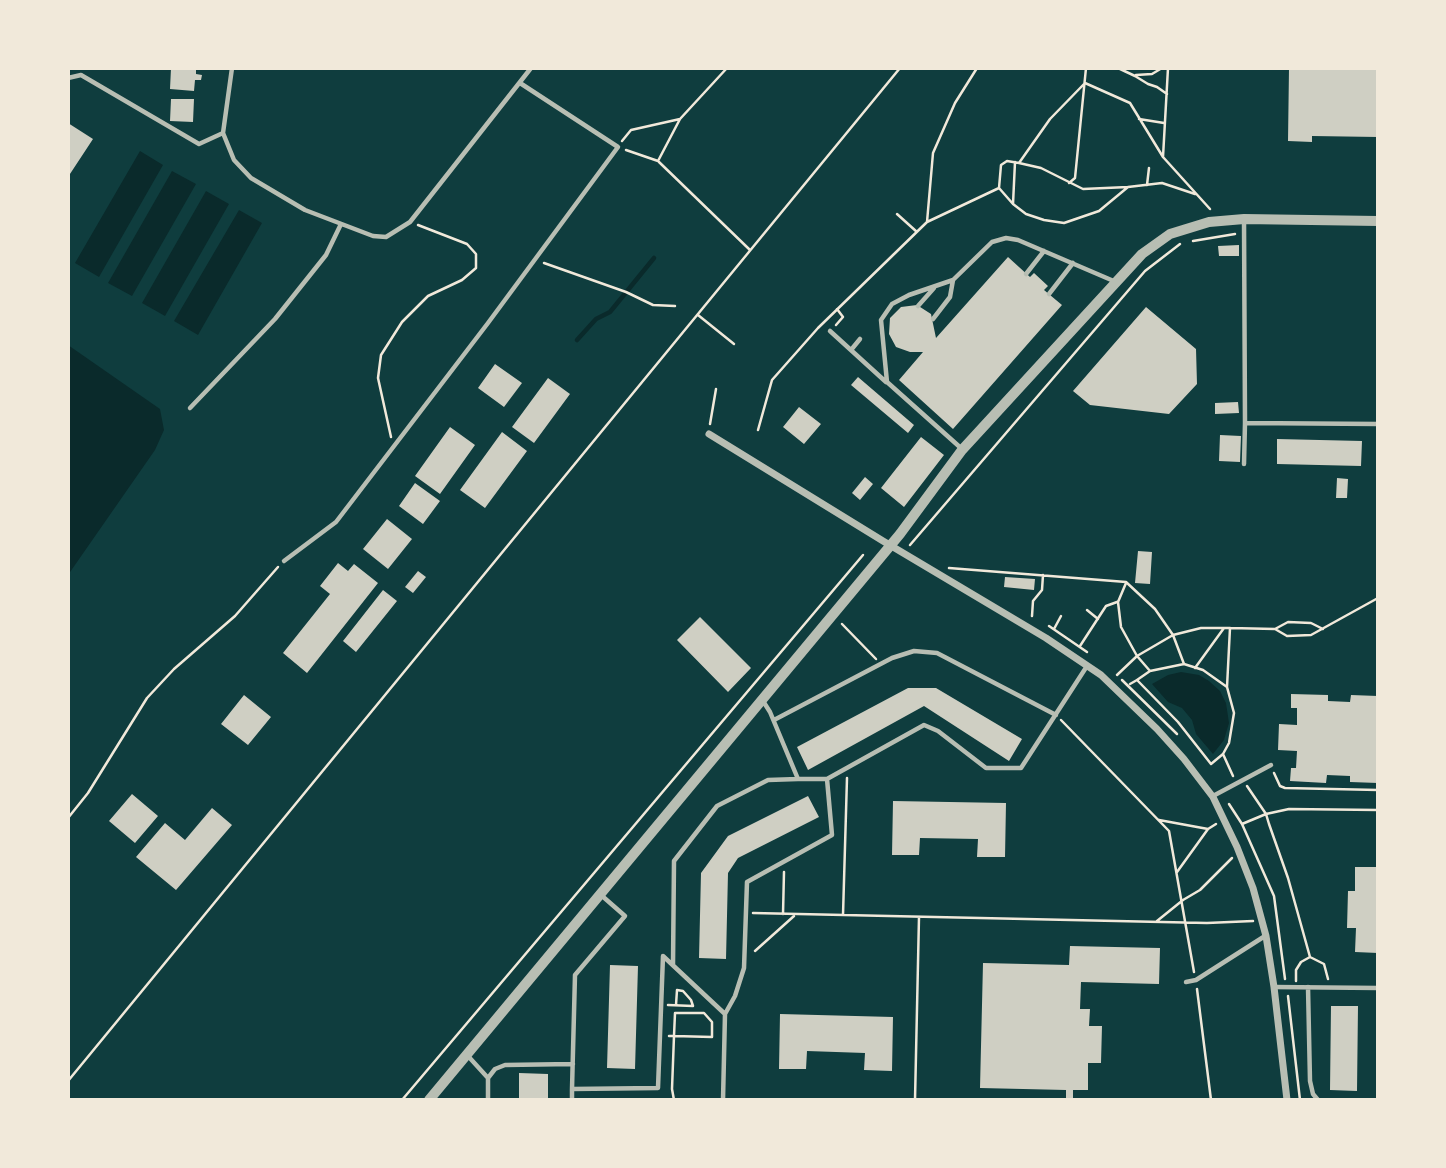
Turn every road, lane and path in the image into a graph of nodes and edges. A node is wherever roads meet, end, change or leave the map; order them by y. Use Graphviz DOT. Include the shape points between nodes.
graph roads {
  1 [pos="232,68"];
  2 [pos="531,68"];
  3 [pos="727,68"];
  4 [pos="900,68"];
  5 [pos="977,68"];
  6 [pos="1086,68"];
  7 [pos="1118,68"];
  8 [pos="1162,68"];
  9 [pos="1168,68"];
  10 [pos="81,71"];
  11 [pos="1135,75"];
  12 [pos="68,78"];
  13 [pos="520,83"];
  14 [pos="1085,83"];
  15 [pos="1167,94"];
  16 [pos="680,119"];
  17 [pos="1139,119"];
  18 [pos="1165,123"];
  19 [pos="223,133"];
  20 [pos="618,147"];
  21 [pos="1163,157"];
  22 [pos="658,161"];
  23 [pos="1017,163"];
  24 [pos="1149,168"];
  25 [pos="1069,183"];
  26 [pos="1147,185"];
  27 [pos="1128,187"];
  28 [pos="999,188"];
  29 [pos="1195,194"];
  30 [pos="1013,204"];
  31 [pos="1210,209"];
  32 [pos="897,214"];
  33 [pos="1244,219"];
  34 [pos="410,222"];
  35 [pos="927,222"];
  36 [pos="1378,222"];
  37 [pos="341,224"];
  38 [pos="917,232"];
  39 [pos="1243,233"];
  40 [pos="750,250"];
  41 [pos="1044,251"];
  42 [pos="534,260"];
  43 [pos="1073,263"];
  44 [pos="1026,274"];
  45 [pos="953,280"];
  46 [pos="1117,282"];
  47 [pos="937,286"];
  48 [pos="1048,293"];
  49 [pos="676,306"];
  50 [pos="918,306"];
  51 [pos="698,315"];
  52 [pos="933,319"];
  53 [pos="830,331"];
  54 [pos="860,339"];
  55 [pos="734,344"];
  56 [pos="851,350"];
  57 [pos="887,382"];
  58 [pos="716,389"];
  59 [pos="190,408"];
  60 [pos="1245,423"];
  61 [pos="1378,425"];
  62 [pos="758,430"];
  63 [pos="709,434"];
  64 [pos="393,447"];
  65 [pos="962,450"];
  66 [pos="1244,464"];
  67 [pos="890,546"];
  68 [pos="919,551"];
  69 [pos="863,555"];
  70 [pos="284,561"];
  71 [pos="961,575"];
  72 [pos="1043,575"];
  73 [pos="1126,582"];
  74 [pos="1378,598"];
  75 [pos="1118,602"];
  76 [pos="1087,610"];
  77 [pos="1061,616"];
  78 [pos="1032,617"];
  79 [pos="1098,619"];
  80 [pos="1043,623"];
  81 [pos="842,624"];
  82 [pos="1224,628"];
  83 [pos="1230,628"];
  84 [pos="1054,629"];
  85 [pos="1275,629"];
  86 [pos="1323,629"];
  87 [pos="1173,635"];
  88 [pos="1080,646"];
  89 [pos="1089,654"];
  90 [pos="1137,656"];
  91 [pos="881,663"];
  92 [pos="1184,664"];
  93 [pos="1087,666"];
  94 [pos="1195,668"];
  95 [pos="1150,671"];
  96 [pos="1137,680"];
  97 [pos="1129,685"];
  98 [pos="1227,687"];
  99 [pos="761,698"];
  100 [pos="1056,715"];
  101 [pos="774,720"];
  102 [pos="1179,737"];
  103 [pos="1223,754"];
  104 [pos="1271,765"];
  105 [pos="848,767"];
  106 [pos="798,779"];
  107 [pos="827,779"];
  108 [pos="1243,780"];
  109 [pos="1378,790"];
  110 [pos="1220,792"];
  111 [pos="1213,797"];
  112 [pos="1378,810"];
  113 [pos="1266,814"];
  114 [pos="68,818"];
  115 [pos="1159,820"];
  116 [pos="1224,820"];
  117 [pos="1242,824"];
  118 [pos="1208,829"];
  119 [pos="1229,831"];
  120 [pos="1239,850"];
  121 [pos="784,863"];
  122 [pos="1177,872"];
  123 [pos="600,893"];
  124 [pos="1183,900"];
  125 [pos="746,913"];
  126 [pos="783,914"];
  127 [pos="796,914"];
  128 [pos="843,915"];
  129 [pos="919,917"];
  130 [pos="1262,921"];
  131 [pos="1156,922"];
  132 [pos="1187,923"];
  133 [pos="1266,936"];
  134 [pos="1310,957"];
  135 [pos="744,960"];
  136 [pos="673,965"];
  137 [pos="1196,980"];
  138 [pos="1186,982"];
  139 [pos="1275,987"];
  140 [pos="1287,987"];
  141 [pos="1296,987"];
  142 [pos="1308,988"];
  143 [pos="1328,988"];
  144 [pos="1378,988"];
  145 [pos="661,1005"];
  146 [pos="676,1005"];
  147 [pos="725,1014"];
  148 [pos="674,1036"];
  149 [pos="466,1055"];
  150 [pos="573,1064"];
  151 [pos="488,1078"];
  152 [pos="68,1081"];
  153 [pos="572,1089"];
  154 [pos="402,1100"];
  155 [pos="429,1100"];
  156 [pos="488,1100"];
  157 [pos="572,1100"];
  158 [pos="674,1100"];
  159 [pos="723,1100"];
  160 [pos="915,1100"];
  161 [pos="1211,1100"];
  162 [pos="1287,1100"];
  163 [pos="1300,1100"];
  164 [pos="1318,1100"];
  1 -- 19 [label="lane"];
  2 -- 13 [label="lane"];
  3 -- 16 [label="path"];
  4 -- 40 [label="path"];
  5 -- 35 [label="path" via="933,153"];
  6 -- 14 [label="path"];
  7 -- 11 [label="path"];
  8 -- 11 [label="path"];
  9 -- 15 [label="path"];
  10 -- 12 [label="lane"];
  10 -- 19 [label="lane" via="199,144"];
  11 -- 15 [label="path"];
  13 -- 20 [label="lane"];
  13 -- 34 [label="lane"];
  14 -- 17 [label="path" via="1130,103"];
  14 -- 23 [label="path" via="1050,118"];
  14 -- 25 [label="path" via="1075,177"];
  15 -- 18 [label="path"];
  16 -- 20 [label="path" via="631,130"];
  16 -- 22 [label="path"];
  17 -- 18 [label="path"];
  17 -- 21 [label="path"];
  18 -- 21 [label="path"];
  19 -- 37 [label="lane" via="234,160 251,178 304,210"];
  20 -- 22 [label="path"];
  20 -- 42 [label="lane"];
  21 -- 29 [label="path"];
  22 -- 40 [label="path"];
  23 -- 25 [label="path" via="1041,168"];
  23 -- 28 [label="path" via="1000,164"];
  23 -- 30 [label="path"];
  24 -- 26 [label="path"];
  25 -- 27 [label="path" via="1083,189"];
  26 -- 27 [label="path"];
  26 -- 29 [label="path" via="1162,183"];
  27 -- 30 [label="path" via="1098,211 1064,223 1026,214"];
  28 -- 30 [label="path"];
  28 -- 35 [label="path"];
  29 -- 31 [label="path"];
  32 -- 38 [label="path"];
  33 -- 36 [label="street"];
  33 -- 39 [label="lane"];
  33 -- 46 [label="street" via="1209,222 1170,234 1142,254"];
  34 -- 37 [label="lane" via="386,237"];
  34 -- 64 [label="path" via="467,244 476,254 476,268 428,296 402,322 381,355 378,378"];
  35 -- 38 [label="path"];
  37 -- 59 [label="lane" via="326,255 275,319"];
  38 -- 62 [label="path" via="818,328 772,380"];
  39 -- 60 [label="lane"];
  39 -- 68 [label="path" via="1182,242 1145,271 909,545"];
  40 -- 51 [label="path"];
  41 -- 43 [label="lane"];
  41 -- 44 [label="lane"];
  41 -- 45 [label="lane" via="1018,240 992,242"];
  42 -- 49 [label="path" via="653,305"];
  42 -- 64 [label="lane"];
  43 -- 46 [label="lane"];
  43 -- 48 [label="lane"];
  45 -- 47 [label="lane"];
  45 -- 52 [label="lane" via="950,297"];
  46 -- 65 [label="street"];
  47 -- 50 [label="lane"];
  47 -- 57 [label="lane" via="892,304 881,320"];
  51 -- 55 [label="path"];
  51 -- 152 [label="path"];
  53 -- 56 [label="lane"];
  54 -- 56 [label="lane"];
  56 -- 57 [label="lane"];
  57 -- 65 [label="lane"];
  58 -- 63 [label="path"];
  60 -- 61 [label="lane"];
  60 -- 66 [label="lane"];
  63 -- 67 [label="street"];
  64 -- 70 [label="lane" via="336,522"];
  65 -- 67 [label="street"];
  67 -- 93 [label="street"];
  67 -- 99 [label="street"];
  69 -- 154 [label="path"];
  70 -- 114 [label="path" via="235,616 147,698"];
  71 -- 72 [label="path" via="949,568"];
  72 -- 73 [label="path"];
  72 -- 78 [label="path"];
  73 -- 75 [label="path"];
  73 -- 87 [label="path" via="1155,609"];
  74 -- 86 [label="path"];
  75 -- 79 [label="path" via="1106,606"];
  75 -- 90 [label="path" via="1121,627"];
  76 -- 79 [label="path"];
  77 -- 84 [label="path"];
  79 -- 88 [label="path"];
  80 -- 84 [label="path"];
  81 -- 91 [label="path"];
  82 -- 83 [label="path"];
  82 -- 87 [label="path"];
  82 -- 94 [label="path"];
  83 -- 85 [label="path"];
  83 -- 98 [label="path"];
  84 -- 88 [label="path"];
  85 -- 86 [label="path" via="1288,622 1311,623"];
  85 -- 86 [label="path" via="1287,636 1311,635"];
  87 -- 90 [label="path"];
  87 -- 92 [label="path"];
  88 -- 89 [label="path"];
  90 -- 95 [label="path"];
  90 -- 97 [label="path" via="1117,675"];
  91 -- 100 [label="lane" via="914,651 937,653"];
  91 -- 101 [label="lane"];
  92 -- 94 [label="path"];
  92 -- 95 [label="path"];
  93 -- 100 [label="lane"];
  93 -- 111 [label="street" via="1157,729"];
  94 -- 98 [label="path"];
  95 -- 96 [label="path"];
  96 -- 97 [label="path"];
  96 -- 103 [label="path" via="1211,764"];
  97 -- 102 [label="path"];
  98 -- 103 [label="path" via="1234,713"];
  99 -- 101 [label="lane"];
  99 -- 123 [label="street"];
  100 -- 105 [label="lane" via="1021,768 986,768 924,724"];
  100 -- 115 [label="path"];
  101 -- 106 [label="lane"];
  103 -- 110 [label="path" via="1233,775 1216,786"];
  104 -- 108 [label="lane"];
  104 -- 109 [label="path" via="1284,788"];
  105 -- 107 [label="lane"];
  105 -- 128 [label="path"];
  106 -- 107 [label="lane"];
  106 -- 136 [label="lane" via="768,780 717,806 674,861"];
  107 -- 121 [label="lane" via="832,835"];
  108 -- 110 [label="lane"];
  108 -- 113 [label="path"];
  110 -- 111 [label="lane"];
  110 -- 117 [label="path"];
  111 -- 116 [label="street"];
  112 -- 113 [label="path" via="1289,809"];
  113 -- 117 [label="path"];
  113 -- 134 [label="path"];
  115 -- 118 [label="path"];
  115 -- 122 [label="path" via="1169,831"];
  116 -- 118 [label="path"];
  116 -- 119 [label="street"];
  117 -- 119 [label="path"];
  117 -- 140 [label="path" via="1274,896"];
  118 -- 122 [label="path"];
  119 -- 120 [label="street"];
  120 -- 124 [label="path" via="1200,890"];
  120 -- 130 [label="street"];
  121 -- 125 [label="lane" via="747,882"];
  121 -- 126 [label="path"];
  122 -- 124 [label="path"];
  123 -- 149 [label="street"];
  123 -- 150 [label="lane" via="625,916 575,975"];
  124 -- 131 [label="path"];
  124 -- 132 [label="path"];
  125 -- 126 [label="path"];
  125 -- 135 [label="lane"];
  126 -- 127 [label="path"];
  127 -- 128 [label="path"];
  127 -- 135 [label="path"];
  128 -- 129 [label="path"];
  129 -- 131 [label="path"];
  129 -- 160 [label="path"];
  130 -- 132 [label="path"];
  130 -- 133 [label="street"];
  131 -- 132 [label="path"];
  132 -- 137 [label="path"];
  133 -- 137 [label="lane"];
  133 -- 139 [label="street"];
  134 -- 141 [label="path" via="1296,970"];
  134 -- 143 [label="path" via="1324,964"];
  135 -- 147 [label="lane"];
  136 -- 145 [label="lane" via="663,956"];
  136 -- 147 [label="lane"];
  137 -- 138 [label="lane"];
  137 -- 161 [label="path"];
  139 -- 140 [label="lane"];
  139 -- 162 [label="street"];
  140 -- 141 [label="lane"];
  140 -- 163 [label="path"];
  141 -- 142 [label="lane"];
  142 -- 143 [label="lane"];
  142 -- 164 [label="lane" via="1310,1081"];
  143 -- 144 [label="lane"];
  145 -- 146 [label="path"];
  145 -- 153 [label="lane" via="658,1088"];
  146 -- 146 [label="path" via="684,1006 693,1006 677,990"];
  147 -- 159 [label="lane"];
  148 -- 148 [label="path" via="675,1013 704,1013 712,1021 712,1037"];
  148 -- 158 [label="path"];
  149 -- 151 [label="lane"];
  149 -- 155 [label="street"];
  150 -- 151 [label="lane" via="505,1065"];
  150 -- 153 [label="lane"];
  151 -- 156 [label="lane"];
  153 -- 157 [label="lane"];
}
